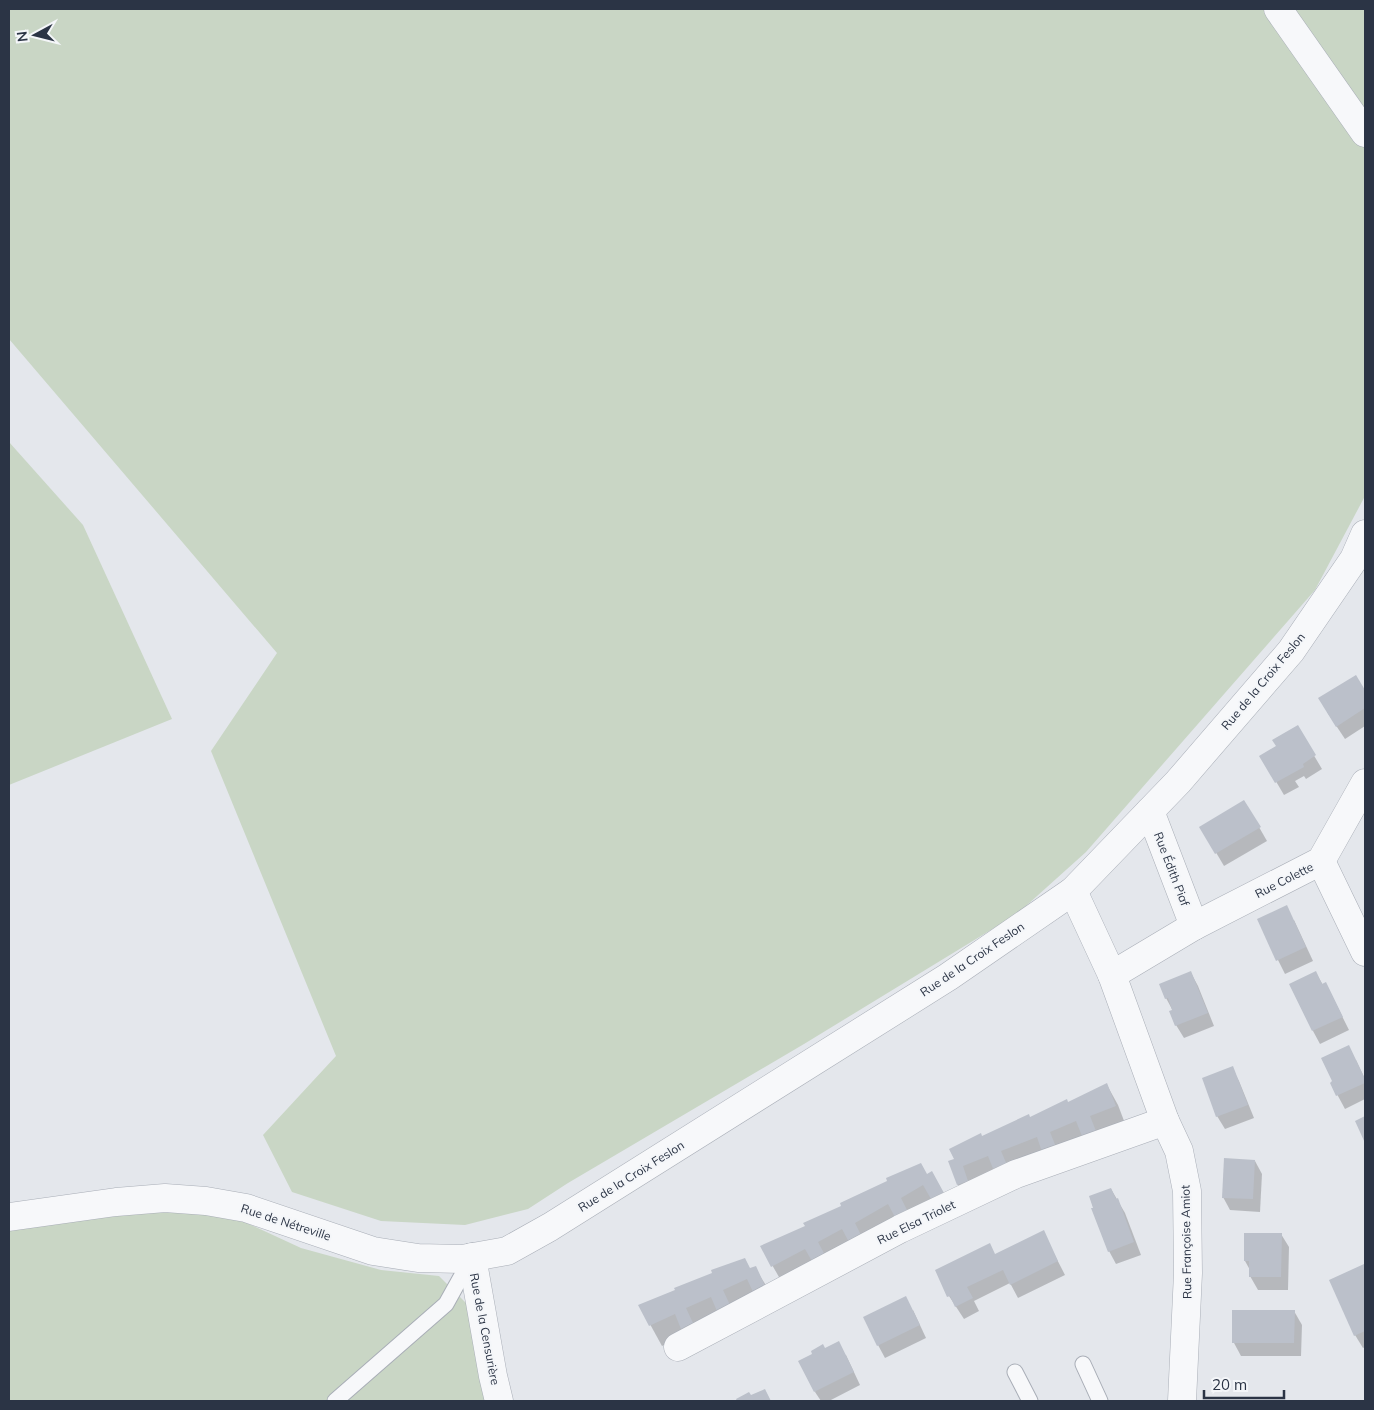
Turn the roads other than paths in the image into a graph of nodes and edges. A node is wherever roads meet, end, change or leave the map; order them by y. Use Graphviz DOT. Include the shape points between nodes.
graph roads {
  1 [pos="1278,9"];
  2 [pos="1365,133"];
  3 [pos="1365,534"];
  4 [pos="1365,783"];
  5 [pos="1150,811"];
  6 [pos="1321,861"];
  7 [pos="1073,891"];
  8 [pos="1194,926"];
  9 [pos="1365,952"];
  10 [pos="1112,976"];
  11 [pos="1165,1121"];
  12 [pos="9,1217"];
  13 [pos="472,1257"];
  14 [pos="678,1348"];
  15 [pos="1083,1364"];
  16 [pos="1015,1372"];
  17 [pos="335,1401"];
  18 [pos="500,1401"];
  19 [pos="1030,1401"];
  20 [pos="1100,1401"];
  21 [pos="1182,1401"];
  1 -- 2 [label="street"];
  3 -- 5 [label="street, Rue de la Croix Feslon" via="1354,559 1291,651"];
  4 -- 6 [label="street, Rue Colette"];
  5 -- 7 [label="street, Rue de la Croix Feslon"];
  5 -- 8 [label="street, Rue Édith Piaf"];
  6 -- 8 [label="street, Rue Colette"];
  6 -- 9 [label="street"];
  7 -- 10 [label="street, Rue Françoise Amiot"];
  7 -- 13 [label="street, Rue de la Croix Feslon" via="948,977 550,1227 507,1251"];
  8 -- 10 [label="street, Rue Colette"];
  10 -- 11 [label="street, Rue Françoise Amiot"];
  11 -- 14 [label="street, Rue Elsa Triolet" via="1007,1178 900,1228"];
  11 -- 21 [label="street, Rue Françoise Amiot" via="1179,1151 1188,1190"];
  12 -- 13 [label="street, Rue de Nétreville" via="165,1198 206,1201 246,1208 373,1251 418,1258"];
  13 -- 17 [label="lane" via="446,1304"];
  13 -- 18 [label="street, Rue de la Censurière"];
  15 -- 20 [label="lane"];
  16 -- 19 [label="lane"];
}
